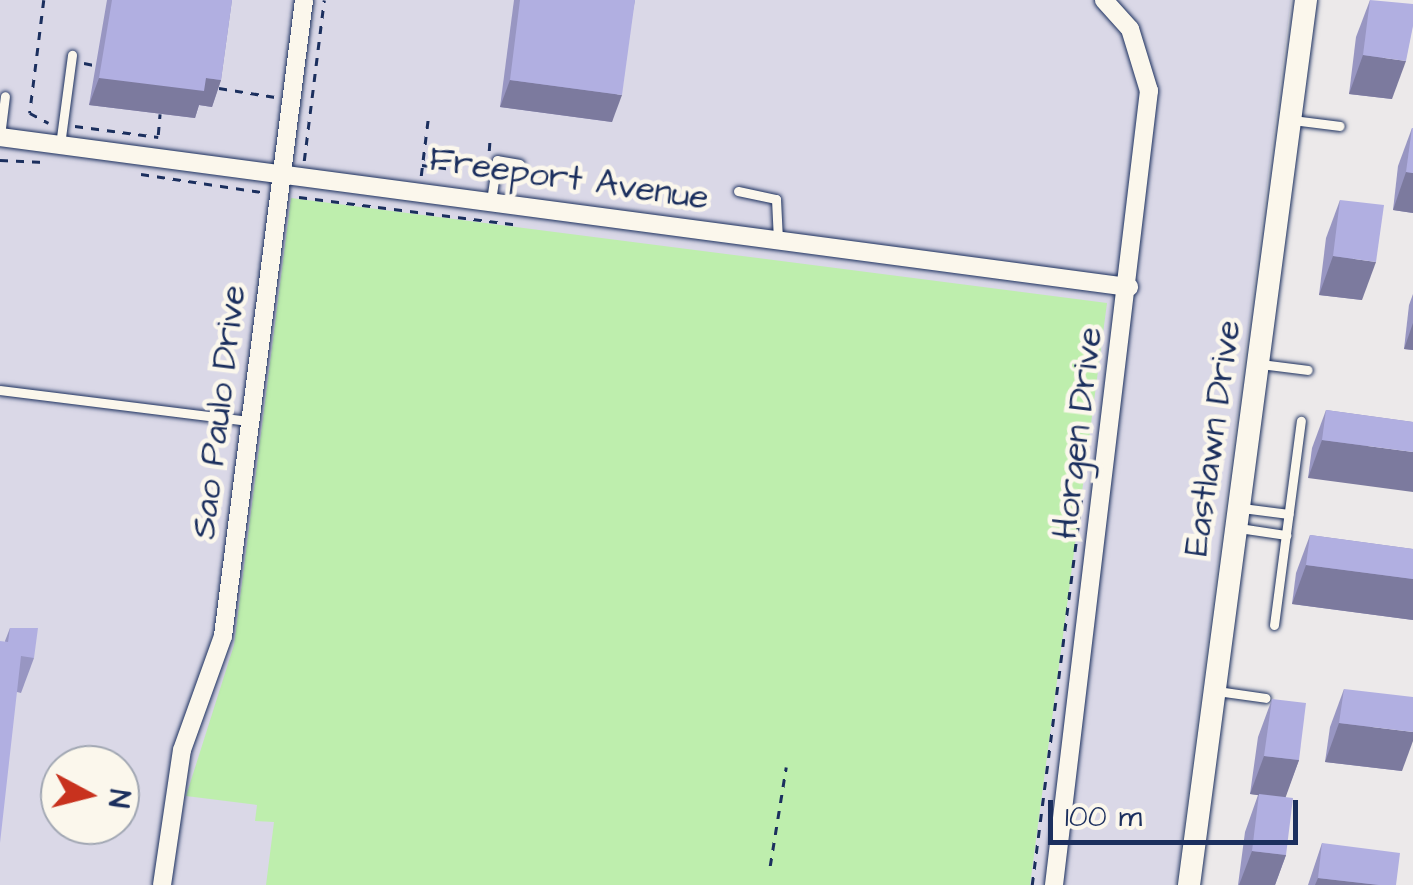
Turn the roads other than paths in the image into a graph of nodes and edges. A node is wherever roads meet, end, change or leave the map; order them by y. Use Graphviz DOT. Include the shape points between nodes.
graph roads {
  1 [pos="304,0"];
  2 [pos="1104,0"];
  3 [pos="1306,0"];
  4 [pos="78,56"];
  5 [pos="5,96"];
  6 [pos="1291,120"];
  7 [pos="1340,126"];
  8 [pos="0,137"];
  9 [pos="59,154"];
  10 [pos="520,164"];
  11 [pos="282,174"];
  12 [pos="738,191"];
  13 [pos="492,201"];
  14 [pos="778,240"];
  15 [pos="1128,286"];
  16 [pos="1259,364"];
  17 [pos="1308,370"];
  18 [pos="0,390"];
  19 [pos="250,421"];
  20 [pos="1301,421"];
  21 [pos="1288,514"];
  22 [pos="1238,518"];
  23 [pos="1286,534"];
  24 [pos="1274,625"];
  25 [pos="1214,691"];
  26 [pos="1266,698"];
  27 [pos="162,885"];
  28 [pos="1054,885"];
  29 [pos="1189,885"];
  1 -- 11 [label="street, Sao Paulo Drive"];
  2 -- 15 [label="street, Horgen Drive" via="1130,28 1149,90"];
  3 -- 6 [label="street, Eastlawn Drive"];
  4 -- 9 [label="lane"];
  5 -- 8 [label="lane"];
  6 -- 7 [label="lane"];
  6 -- 16 [label="street, Eastlawn Drive"];
  8 -- 9 [label="street, Freeport Avenue"];
  9 -- 11 [label="street, Freeport Avenue"];
  10 -- 13 [label="lane" via="497,160"];
  11 -- 13 [label="street, Freeport Avenue"];
  11 -- 19 [label="street, Sao Paulo Drive" via="289,196"];
  12 -- 14 [label="lane" via="776,200"];
  13 -- 14 [label="street, Freeport Avenue"];
  14 -- 15 [label="street, Freeport Avenue"];
  15 -- 28 [label="street, Horgen Drive"];
  16 -- 17 [label="lane"];
  16 -- 22 [label="street, Eastlawn Drive"];
  18 -- 19 [label="lane"];
  19 -- 27 [label="street, Sao Paulo Drive" via="223,636 185,739"];
  20 -- 21 [label="lane"];
  21 -- 22 [label="lane"];
  21 -- 23 [label="lane"];
  22 -- 23 [label="lane"];
  22 -- 25 [label="street, Eastlawn Drive"];
  23 -- 24 [label="lane"];
  25 -- 26 [label="lane"];
  25 -- 29 [label="street, Eastlawn Drive"];
}
